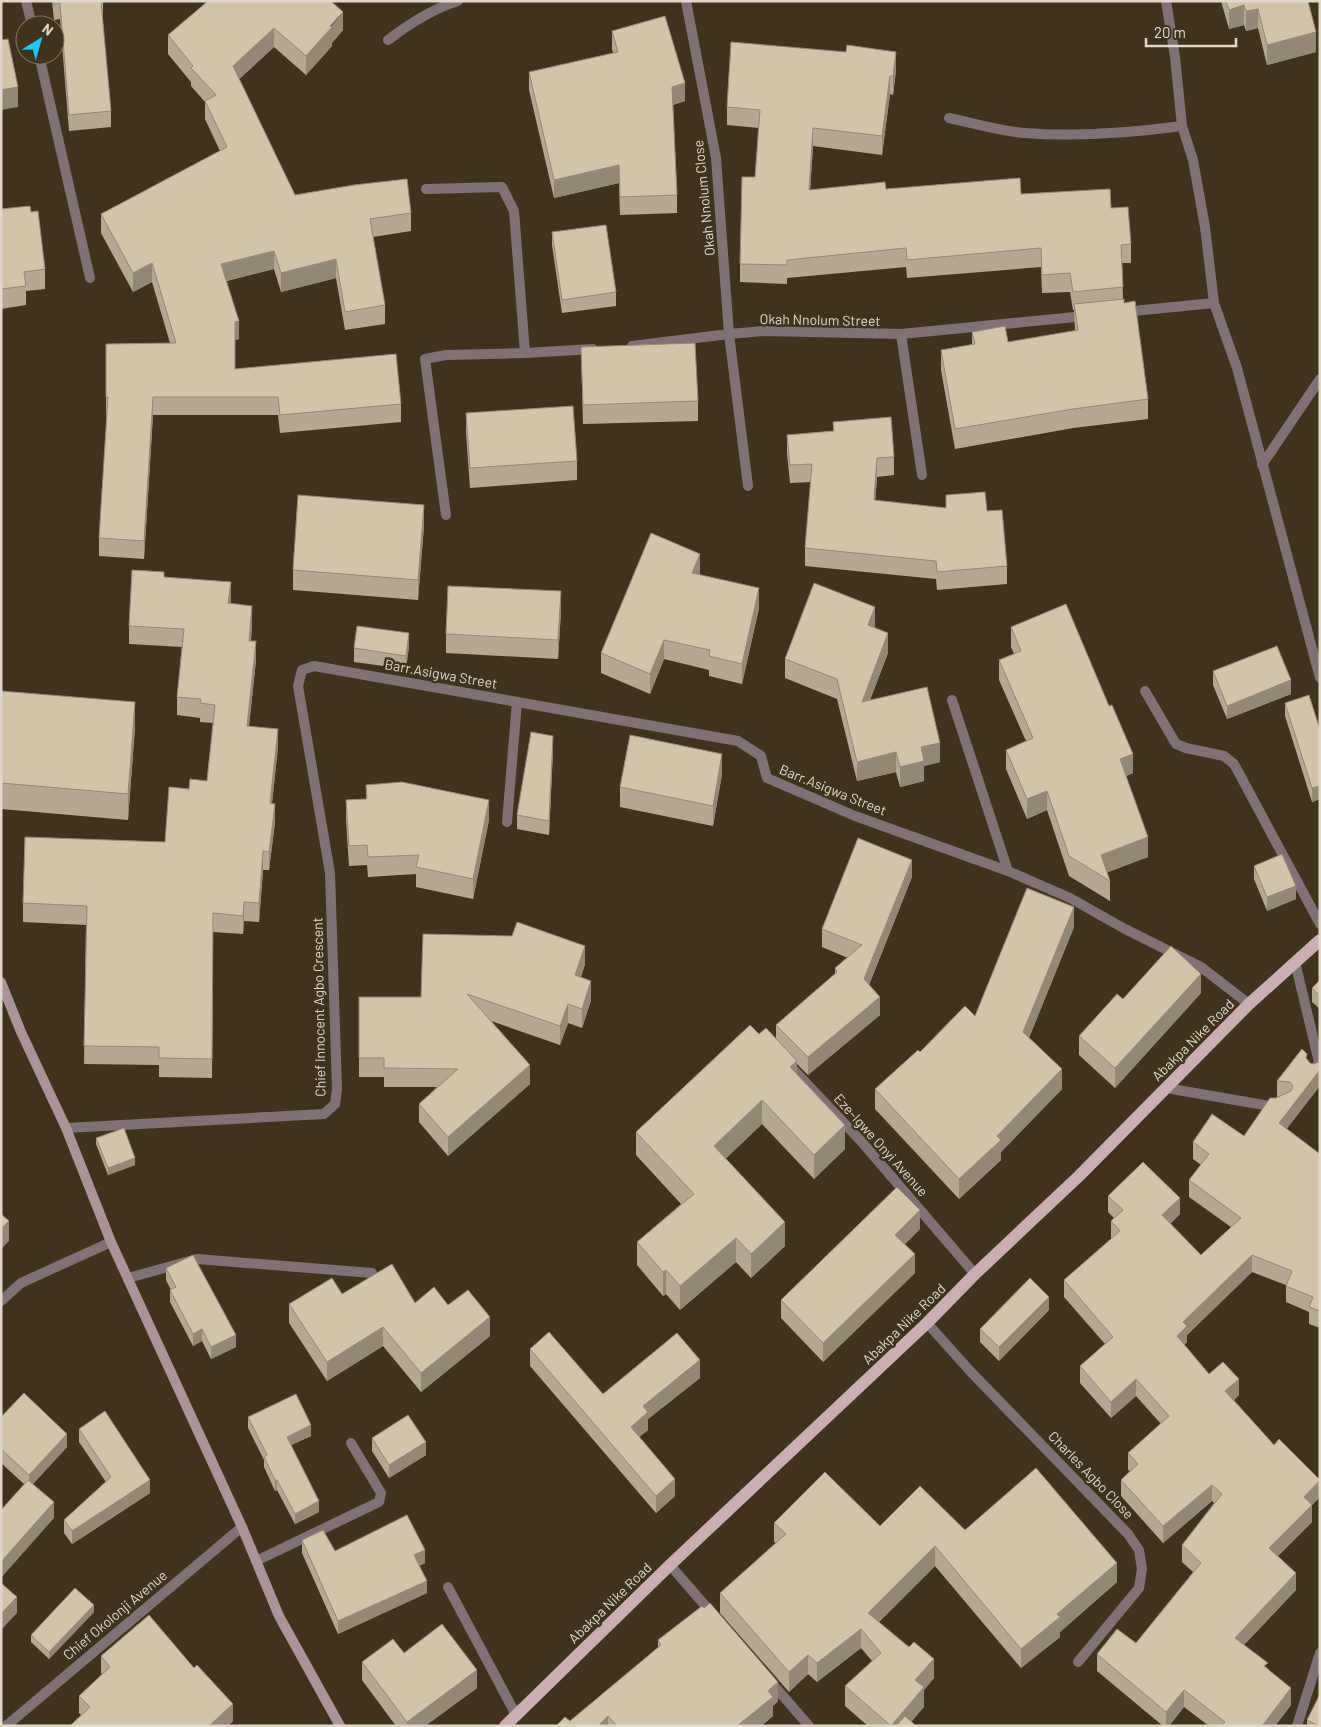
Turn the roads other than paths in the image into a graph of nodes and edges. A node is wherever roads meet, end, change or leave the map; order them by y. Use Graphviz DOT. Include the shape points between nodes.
graph roads {
  1 [pos="26,1"];
  2 [pos="458,1"];
  3 [pos="686,1"];
  4 [pos="1166,1"];
  5 [pos="30,15"];
  6 [pos="388,40"];
  7 [pos="41,65"];
  8 [pos="949,118"];
  9 [pos="1182,126"];
  10 [pos="426,189"];
  11 [pos="90,278"];
  12 [pos="1214,303"];
  13 [pos="1116,313"];
  14 [pos="1096,315"];
  15 [pos="729,334"];
  16 [pos="901,334"];
  17 [pos="622,347"];
  18 [pos="603,348"];
  19 [pos="525,353"];
  20 [pos="1320,379"];
  21 [pos="1262,465"];
  22 [pos="922,475"];
  23 [pos="748,486"];
  24 [pos="446,515"];
  25 [pos="302,670"];
  26 [pos="1320,678"];
  27 [pos="1145,691"];
  28 [pos="952,700"];
  29 [pos="517,702"];
  30 [pos="507,822"];
  31 [pos="1008,871"];
  32 [pos="1320,924"];
  33 [pos="1320,940"];
  34 [pos="1295,962"];
  35 [pos="1,982"];
  36 [pos="1250,1004"];
  37 [pos="782,1059"];
  38 [pos="1313,1074"];
  39 [pos="1166,1088"];
  40 [pos="1286,1104"];
  41 [pos="66,1128"];
  42 [pos="111,1242"];
  43 [pos="372,1273"];
  44 [pos="975,1274"];
  45 [pos="128,1278"];
  46 [pos="1,1301"];
  47 [pos="928,1323"];
  48 [pos="351,1443"];
  49 [pos="242,1527"];
  50 [pos="256,1561"];
  51 [pos="670,1565"];
  52 [pos="448,1586"];
  53 [pos="721,1623"];
  54 [pos="1320,1653"];
  55 [pos="1078,1662"];
  56 [pos="765,1674"];
  57 [pos="516,1715"];
  58 [pos="6,1726"];
  59 [pos="340,1726"];
  60 [pos="505,1726"];
  61 [pos="809,1726"];
  62 [pos="1296,1726"];
  1 -- 5 [label="street"];
  2 -- 6 [label="street" via="443,5"];
  3 -- 15 [label="street, Okah Nnolum Close" via="716,158"];
  4 -- 9 [label="street"];
  7 -- 11 [label="street"];
  8 -- 9 [label="street" via="1023,133 1096,134"];
  9 -- 12 [label="street" via="1193,160"];
  10 -- 19 [label="street" via="502,187 514,212"];
  12 -- 13 [label="street"];
  12 -- 21 [label="street" via="1237,368"];
  14 -- 16 [label="street, Okah Nnolum Street"];
  15 -- 16 [label="street, Okah Nnolum Street" via="765,331"];
  15 -- 17 [label="street, Okah Nnolum Street"];
  15 -- 23 [label="street, Okah Nnolum Close"];
  16 -- 22 [label="street"];
  18 -- 19 [label="street"];
  19 -- 24 [label="street" via="446,355 425,359"];
  20 -- 21 [label="street"];
  21 -- 26 [label="street"];
  25 -- 29 [label="street, Barr.Asigwa Street" via="314,666"];
  25 -- 41 [label="street, Chief Innocent Agbo Crescent" via="298,686 330,873 335,1104 324,1114"];
  27 -- 32 [label="street" via="1176,744 1224,756 1234,764"];
  28 -- 31 [label="street"];
  29 -- 30 [label="street"];
  29 -- 31 [label="street, Barr.Asigwa Street" via="738,741 761,756 767,778 855,816"];
  31 -- 36 [label="street, Barr.Asigwa Street" via="1070,898 1201,967"];
  33 -- 34 [label="main road, Abakpa Nike Road"];
  34 -- 36 [label="main road, Abakpa Nike Road"];
  34 -- 38 [label="street" via="1319,1062"];
  35 -- 41 [label="main road"];
  36 -- 39 [label="main road, Abakpa Nike Road"];
  37 -- 44 [label="street, Eze-Igwe Onyi Avenue" via="862,1141"];
  39 -- 40 [label="street" via="1274,1108"];
  39 -- 44 [label="main road, Abakpa Nike Road"];
  41 -- 42 [label="main road"];
  42 -- 45 [label="main road"];
  42 -- 46 [label="street" via="21,1283"];
  43 -- 45 [label="street" via="197,1259"];
  44 -- 47 [label="main road, Abakpa Nike Road"];
  45 -- 49 [label="main road"];
  47 -- 51 [label="main road, Abakpa Nike Road"];
  47 -- 55 [label="street, Charles Agbo Close" via="971,1372 1128,1534 1139,1550 1142,1569 1139,1588"];
  48 -- 50 [label="street" via="381,1493 379,1502"];
  49 -- 50 [label="main road"];
  49 -- 58 [label="street, Chief Okolonji Avenue"];
  50 -- 59 [label="main road" via="279,1616"];
  51 -- 53 [label="street"];
  51 -- 57 [label="main road, Abakpa Nike Road"];
  52 -- 57 [label="street"];
  54 -- 62 [label="street"];
  56 -- 61 [label="street"];
  57 -- 60 [label="main road, Abakpa Nike Road"];
}
